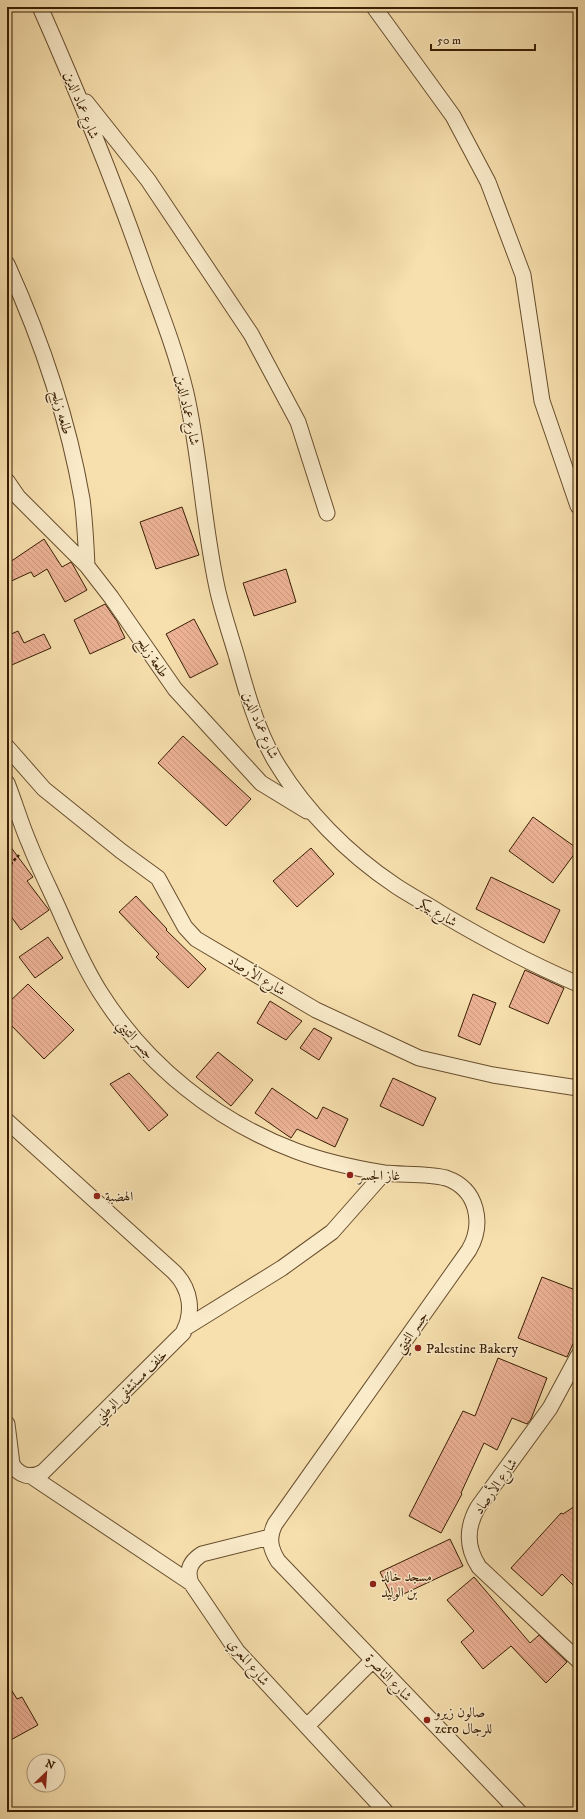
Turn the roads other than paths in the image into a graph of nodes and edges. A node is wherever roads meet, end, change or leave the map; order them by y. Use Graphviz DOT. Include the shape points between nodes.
graph roads {
  1 [pos="40,7"];
  2 [pos="374,7"];
  3 [pos="76,88"];
  4 [pos="7,264"];
  5 [pos="7,481"];
  6 [pos="578,506"];
  7 [pos="327,513"];
  8 [pos="87,566"];
  9 [pos="7,747"];
  10 [pos="7,783"];
  11 [pos="315,815"];
  12 [pos="578,984"];
  13 [pos="578,1088"];
  14 [pos="7,1121"];
  15 [pos="385,1173"];
  16 [pos="185,1328"];
  17 [pos="578,1356"];
  18 [pos="7,1424"];
  19 [pos="31,1476"];
  20 [pos="270,1537"];
  21 [pos="191,1583"];
  22 [pos="372,1660"];
  23 [pos="578,1660"];
  24 [pos="307,1726"];
  25 [pos="386,1812"];
  26 [pos="519,1812"];
  1 -- 3 [label="street, شارع عماد الدين"];
  2 -- 6 [label="street" via="453,116 488,182 523,275 542,401"];
  3 -- 7 [label="street" via="148,180 251,334 298,422"];
  3 -- 11 [label="street, شارع عماد الدين" via="168,332 186,392 218,591 247,696 273,758"];
  4 -- 8 [label="street, طلعه زبلح" via="46,360 68,428 82,501"];
  5 -- 8 [label="street, طلعة زبلح" via="18,497"];
  8 -- 11 [label="street, طلعة زبلح" via="111,596 175,689 191,707 261,783"];
  9 -- 13 [label="street, شارع الأرصاد" via="44,789 158,878 190,934 222,954 316,1010 419,1058 493,1075"];
  10 -- 15 [label="street, جسر التيتي" via="29,845 87,970 114,1014 147,1053 196,1096 250,1130 291,1149 321,1159"];
  11 -- 12 [label="street, شارع بيكر" via="355,855 395,886 483,938 536,966"];
  14 -- 16 [label="street, خلف مستشفى الوطني" via="174,1272 184,1284 190,1301"];
  15 -- 16 [label="street" via="332,1232 282,1268"];
  15 -- 20 [label="street, جسر التيتي" via="434,1176 445,1178 460,1186 472,1200 478,1216 476,1234 469,1250 275,1524"];
  16 -- 19 [label="street, خلف مستشفى الوطني" via="183,1334 43,1472"];
  17 -- 23 [label="street, شارع الأرصاد" via="550,1408 478,1507 468,1533 470,1551 479,1567"];
  18 -- 19 [label="street" via="12,1464 23,1475"];
  19 -- 21 [label="street"];
  20 -- 21 [label="street" via="202,1554 190,1567"];
  20 -- 22 [label="street, شارع الناصرة" via="272,1552 278,1561"];
  21 -- 24 [label="street, شارع المعري" via="238,1651"];
  22 -- 24 [label="street"];
  22 -- 26 [label="street, شارع الناصرة"];
  24 -- 25 [label="street, شارع المعري"];
}
